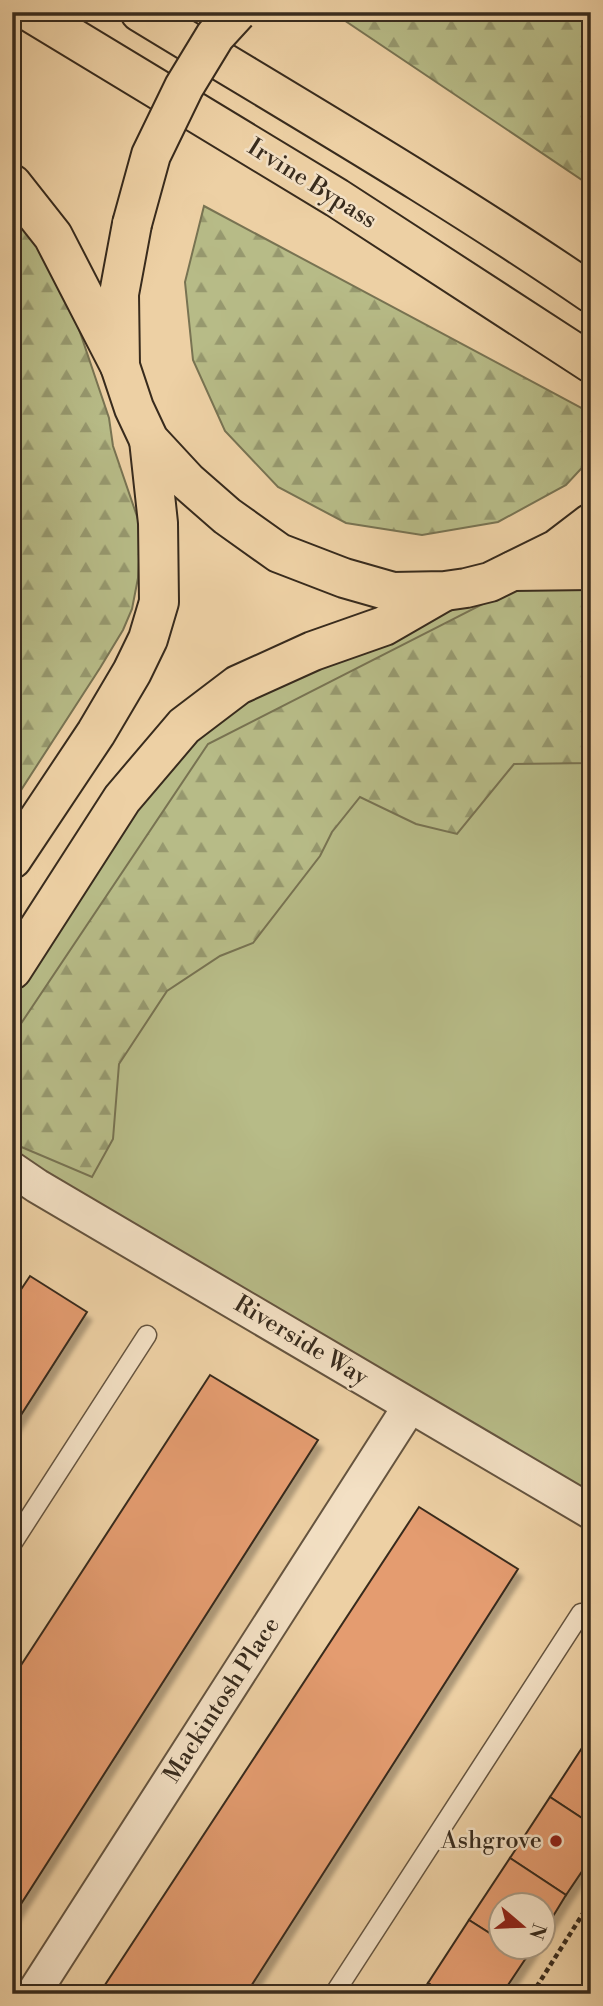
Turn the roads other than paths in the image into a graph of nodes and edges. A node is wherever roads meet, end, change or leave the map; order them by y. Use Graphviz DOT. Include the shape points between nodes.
graph roads {
  1 [pos="30,12"];
  2 [pos="139,12"];
  3 [pos="237,12"];
  4 [pos="12,184"];
  5 [pos="591,293"];
  6 [pos="591,363"];
  7 [pos="120,366"];
  8 [pos="149,440"];
  9 [pos="591,523"];
  10 [pos="591,570"];
  11 [pos="513,571"];
  12 [pos="445,591"];
  13 [pos="12,859"];
  14 [pos="12,970"];
  15 [pos="12,1169"];
  16 [pos="147,1335"];
  17 [pos="410,1406"];
  18 [pos="591,1512"];
  19 [pos="12,1544"];
  20 [pos="581,1614"];
  21 [pos="33,1994"];
  22 [pos="334,1994"];
  1 -- 6 [label="main road, Irvine Bypass" via="337,198"];
  2 -- 5 [label="main road" via="421,183"];
  3 -- 7 [label="main road, bridge" via="215,36 184,87 151,156 119,294"];
  4 -- 7 [label="main road" via="53,236"];
  7 -- 8 [label="main road"];
  8 -- 12 [label="main road" via="227,516 279,553 393,592"];
  8 -- 13 [label="main road" via="158,523 159,602 148,639 96,733"];
  9 -- 11 [label="main road" via="557,549"];
  10 -- 11 [label="main road"];
  11 -- 12 [label="main road" via="489,583"];
  12 -- 14 [label="main road" via="384,626 238,685 184,726 122,799"];
  15 -- 17 [label="street, Riverside Way"];
  16 -- 19 [label="lane"];
  17 -- 18 [label="street, Riverside Way"];
  17 -- 21 [label="street, Mackintosh Place"];
  20 -- 22 [label="lane"];
}
